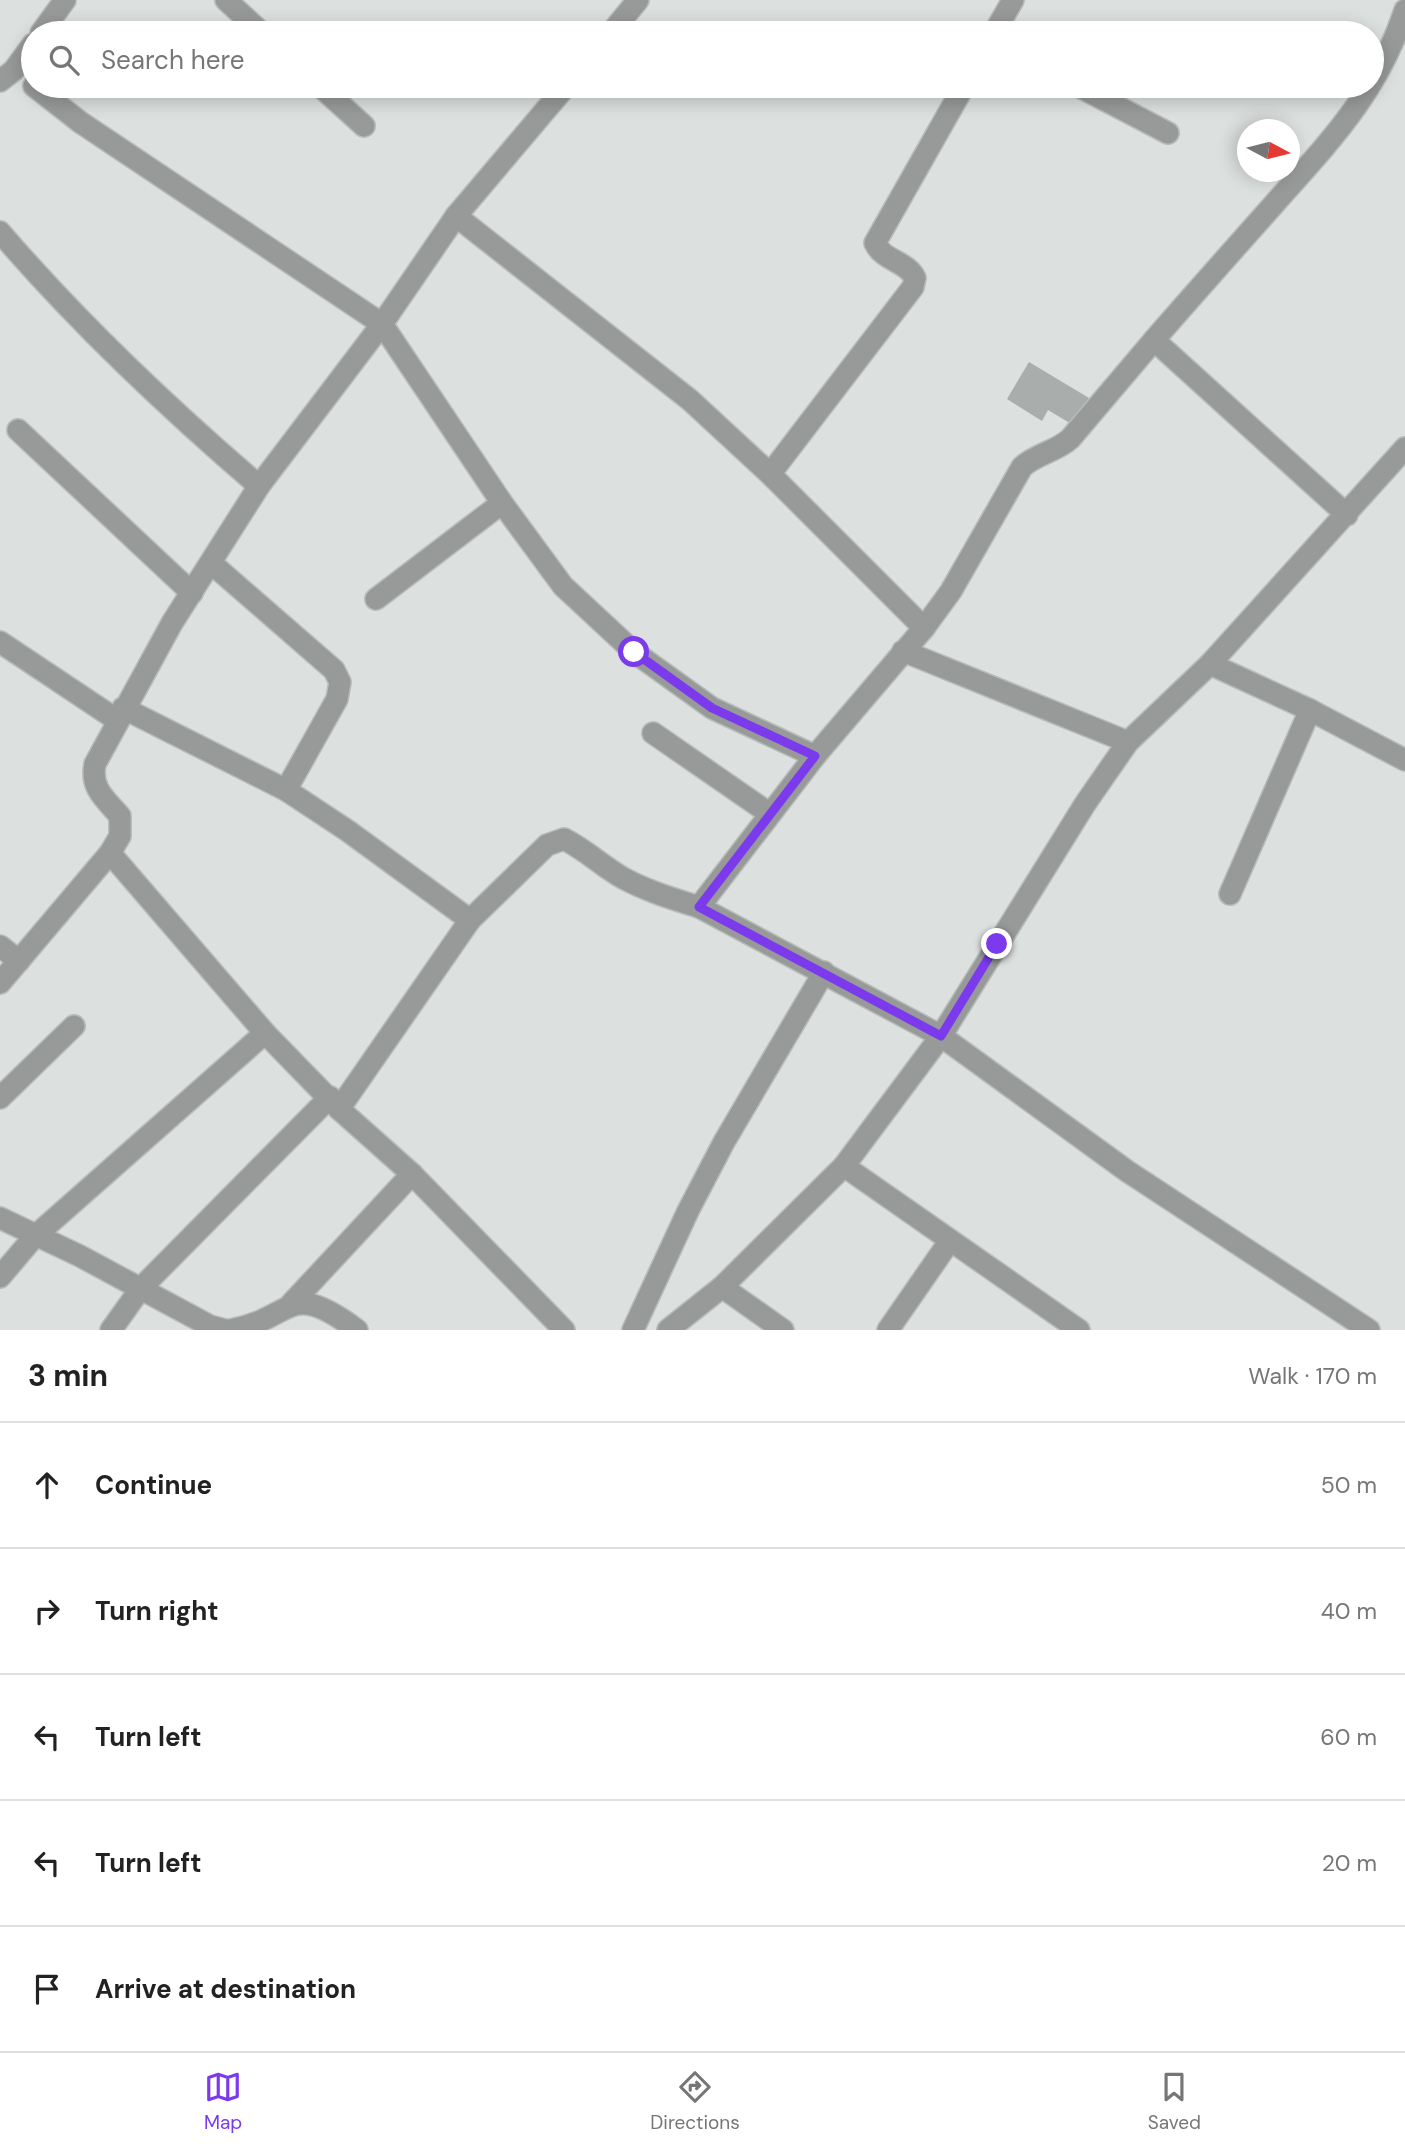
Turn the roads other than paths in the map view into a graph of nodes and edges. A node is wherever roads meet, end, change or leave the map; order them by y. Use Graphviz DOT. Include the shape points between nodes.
graph roads {
  1 [pos="65,0"];
  2 [pos="226,0"];
  3 [pos="638,0"];
  4 [pos="1013,0"];
  5 [pos="1405,9"];
  6 [pos="50,21"];
  7 [pos="249,21"];
  8 [pos="621,21"];
  9 [pos="1001,21"];
  10 [pos="21,54"];
  11 [pos="1384,63"];
  12 [pos="4,69"];
  13 [pos="21,78"];
  14 [pos="50,98"];
  15 [pos="333,98"];
  16 [pos="556,98"];
  17 [pos="957,98"];
  18 [pos="1101,98"];
  19 [pos="1363,98"];
  20 [pos="364,126"];
  21 [pos="1168,132"];
  22 [pos="456,216"];
  23 [pos="0,232"];
  24 [pos="382,324"];
  25 [pos="1154,340"];
  26 [pos="18,430"];
  27 [pos="1405,448"];
  28 [pos="770,474"];
  29 [pos="258,486"];
  30 [pos="502,503"];
  31 [pos="1348,515"];
  32 [pos="211,563"];
  33 [pos="192,593"];
  34 [pos="376,600"];
  35 [pos="924,628"];
  36 [pos="0,642"];
  37 [pos="903,651"];
  38 [pos="1210,664"];
  39 [pos="1310,710"];
  40 [pos="120,714"];
  41 [pos="653,733"];
  42 [pos="1128,742"];
  43 [pos="815,756"];
  44 [pos="1405,760"];
  45 [pos="286,790"];
  46 [pos="770,814"];
  47 [pos="110,853"];
  48 [pos="1230,894"];
  49 [pos="699,907"];
  50 [pos="470,920"];
  51 [pos="0,946"];
  52 [pos="19,961"];
  53 [pos="824,972"];
  54 [pos="0,983"];
  55 [pos="74,1026"];
  56 [pos="265,1033"];
  57 [pos="941,1036"];
  58 [pos="0,1098"];
  59 [pos="335,1103"];
  60 [pos="844,1166"];
  61 [pos="412,1174"];
  62 [pos="0,1218"];
  63 [pos="34,1237"];
  64 [pos="949,1242"];
  65 [pos="0,1277"];
  66 [pos="722,1287"];
  67 [pos="141,1289"];
  68 [pos="290,1304"];
  69 [pos="1067,1327"];
  70 [pos="111,1330"];
  71 [pos="228,1330"];
  72 [pos="356,1330"];
  73 [pos="564,1330"];
  74 [pos="633,1330"];
  75 [pos="668,1330"];
  76 [pos="783,1330"];
  77 [pos="888,1330"];
  78 [pos="1369,1330"];
  1 -- 6 [label="street"];
  2 -- 7 [label="street"];
  3 -- 8 [label="street"];
  4 -- 9 [label="street"];
  5 -- 11 [label="street"];
  10 -- 12 [label="street"];
  12 -- 13 [label="street"];
  14 -- 24 [label="street"];
  15 -- 20 [label="street"];
  16 -- 22 [label="street"];
  17 -- 28 [label="street" via="875,243 879,252 912,272 913,288"];
  18 -- 21 [label="street"];
  19 -- 25 [label="street"];
  22 -- 24 [label="street"];
  22 -- 28 [label="street" via="690,400"];
  23 -- 29 [label="street" via="97,337"];
  24 -- 29 [label="street"];
  24 -- 30 [label="street"];
  25 -- 31 [label="street"];
  25 -- 35 [label="street" via="1070,439 1022,467 951,591"];
  26 -- 33 [label="street"];
  27 -- 31 [label="street"];
  28 -- 35 [label="street"];
  29 -- 32 [label="street"];
  30 -- 34 [label="street"];
  30 -- 43 [label="street" via="563,586 634,652 712,708"];
  31 -- 38 [label="street"];
  32 -- 33 [label="street"];
  32 -- 45 [label="street" via="334,670 340,682 337,699"];
  33 -- 40 [label="street"];
  35 -- 37 [label="street"];
  36 -- 40 [label="street"];
  37 -- 42 [label="street"];
  37 -- 43 [label="street"];
  38 -- 39 [label="street"];
  38 -- 42 [label="street"];
  39 -- 44 [label="street"];
  39 -- 48 [label="street"];
  40 -- 45 [label="street"];
  40 -- 47 [label="street" via="92,777 96,789 120,816 120,836"];
  41 -- 46 [label="street"];
  42 -- 57 [label="street"];
  43 -- 46 [label="street"];
  45 -- 50 [label="street"];
  46 -- 49 [label="street"];
  47 -- 52 [label="street"];
  47 -- 56 [label="street"];
  49 -- 50 [label="street" via="622,877 564,839 547,845"];
  49 -- 53 [label="street"];
  50 -- 59 [label="street"];
  51 -- 52 [label="street"];
  52 -- 54 [label="street"];
  53 -- 57 [label="street"];
  53 -- 74 [label="street" via="724,1142"];
  55 -- 58 [label="street"];
  56 -- 59 [label="street"];
  56 -- 63 [label="street"];
  57 -- 60 [label="street"];
  57 -- 78 [label="street" via="1127,1171"];
  59 -- 61 [label="street"];
  59 -- 67 [label="street"];
  60 -- 64 [label="street"];
  60 -- 66 [label="street"];
  61 -- 68 [label="street"];
  61 -- 73 [label="street"];
  62 -- 63 [label="street"];
  63 -- 65 [label="street"];
  63 -- 67 [label="street"];
  64 -- 69 [label="street"];
  64 -- 77 [label="street"];
  66 -- 75 [label="street"];
  66 -- 76 [label="street"];
  67 -- 70 [label="street"];
  67 -- 71 [label="street" via="210,1326"];
  68 -- 71 [label="street" via="244,1328"];
  68 -- 72 [label="street" via="314,1303"];
}
